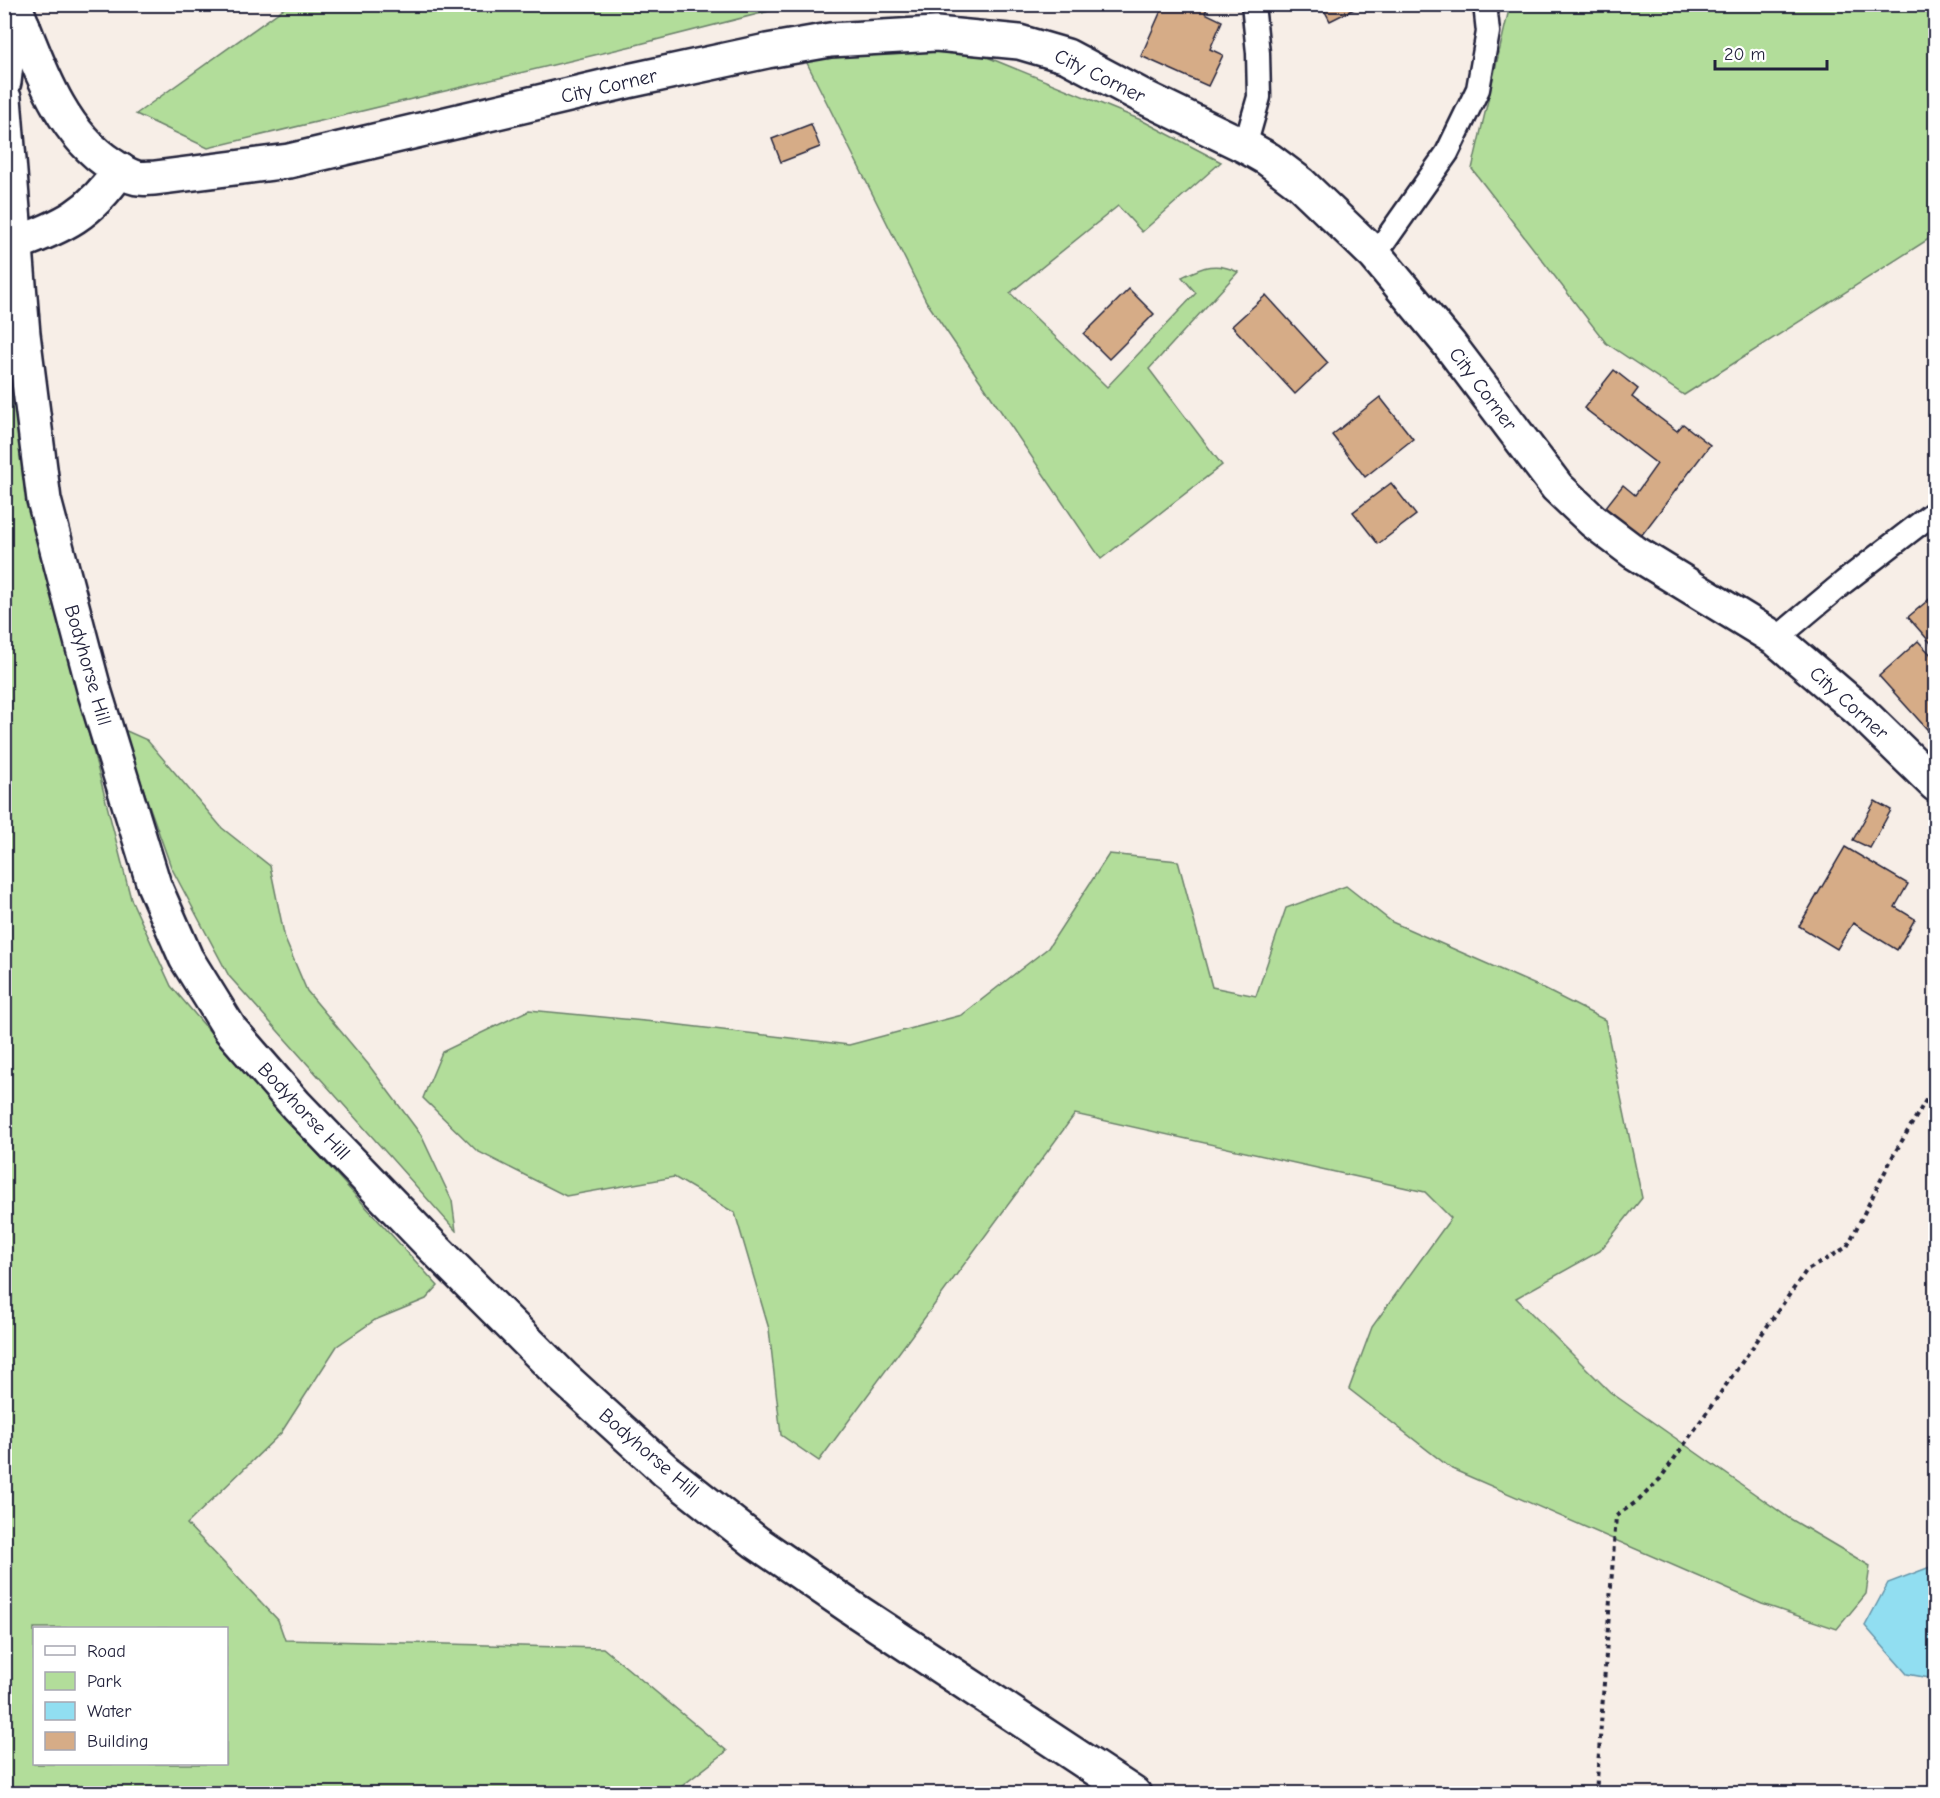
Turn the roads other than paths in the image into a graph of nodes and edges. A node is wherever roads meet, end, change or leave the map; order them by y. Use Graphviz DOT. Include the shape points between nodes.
graph roads {
  1 [pos="1253,4"];
  2 [pos="1485,4"];
  3 [pos="18,15"];
  4 [pos="4,82"];
  5 [pos="4,98"];
  6 [pos="1245,146"];
  7 [pos="120,170"];
  8 [pos="15,244"];
  9 [pos="1375,255"];
  10 [pos="1935,512"];
  11 [pos="1776,639"];
  12 [pos="1935,785"];
  13 [pos="1134,1794"];
  1 -- 6 [label="lane" via="1259,97"];
  2 -- 9 [label="lane" via="1488,32 1479,89 1446,153"];
  3 -- 4 [label="street" via="9,38"];
  3 -- 7 [label="street, City Corner" via="69,123 90,147"];
  5 -- 8 [label="street, Bodyhorse Hill"];
  6 -- 7 [label="street, City Corner" via="1067,56 1019,42 936,34 830,40 767,51 289,161 155,178 137,178"];
  6 -- 9 [label="street, City Corner" via="1301,184"];
  7 -- 8 [label="street" via="81,214"];
  8 -- 13 [label="street, Bodyhorse Hill" via="44,500 95,693 154,885 186,958 230,1029 296,1105 431,1245 563,1377 666,1471 756,1542"];
  9 -- 11 [label="street, City Corner" via="1449,344 1557,487 1634,552"];
  10 -- 11 [label="lane"];
  11 -- 12 [label="street, City Corner" via="1859,710"];
}
